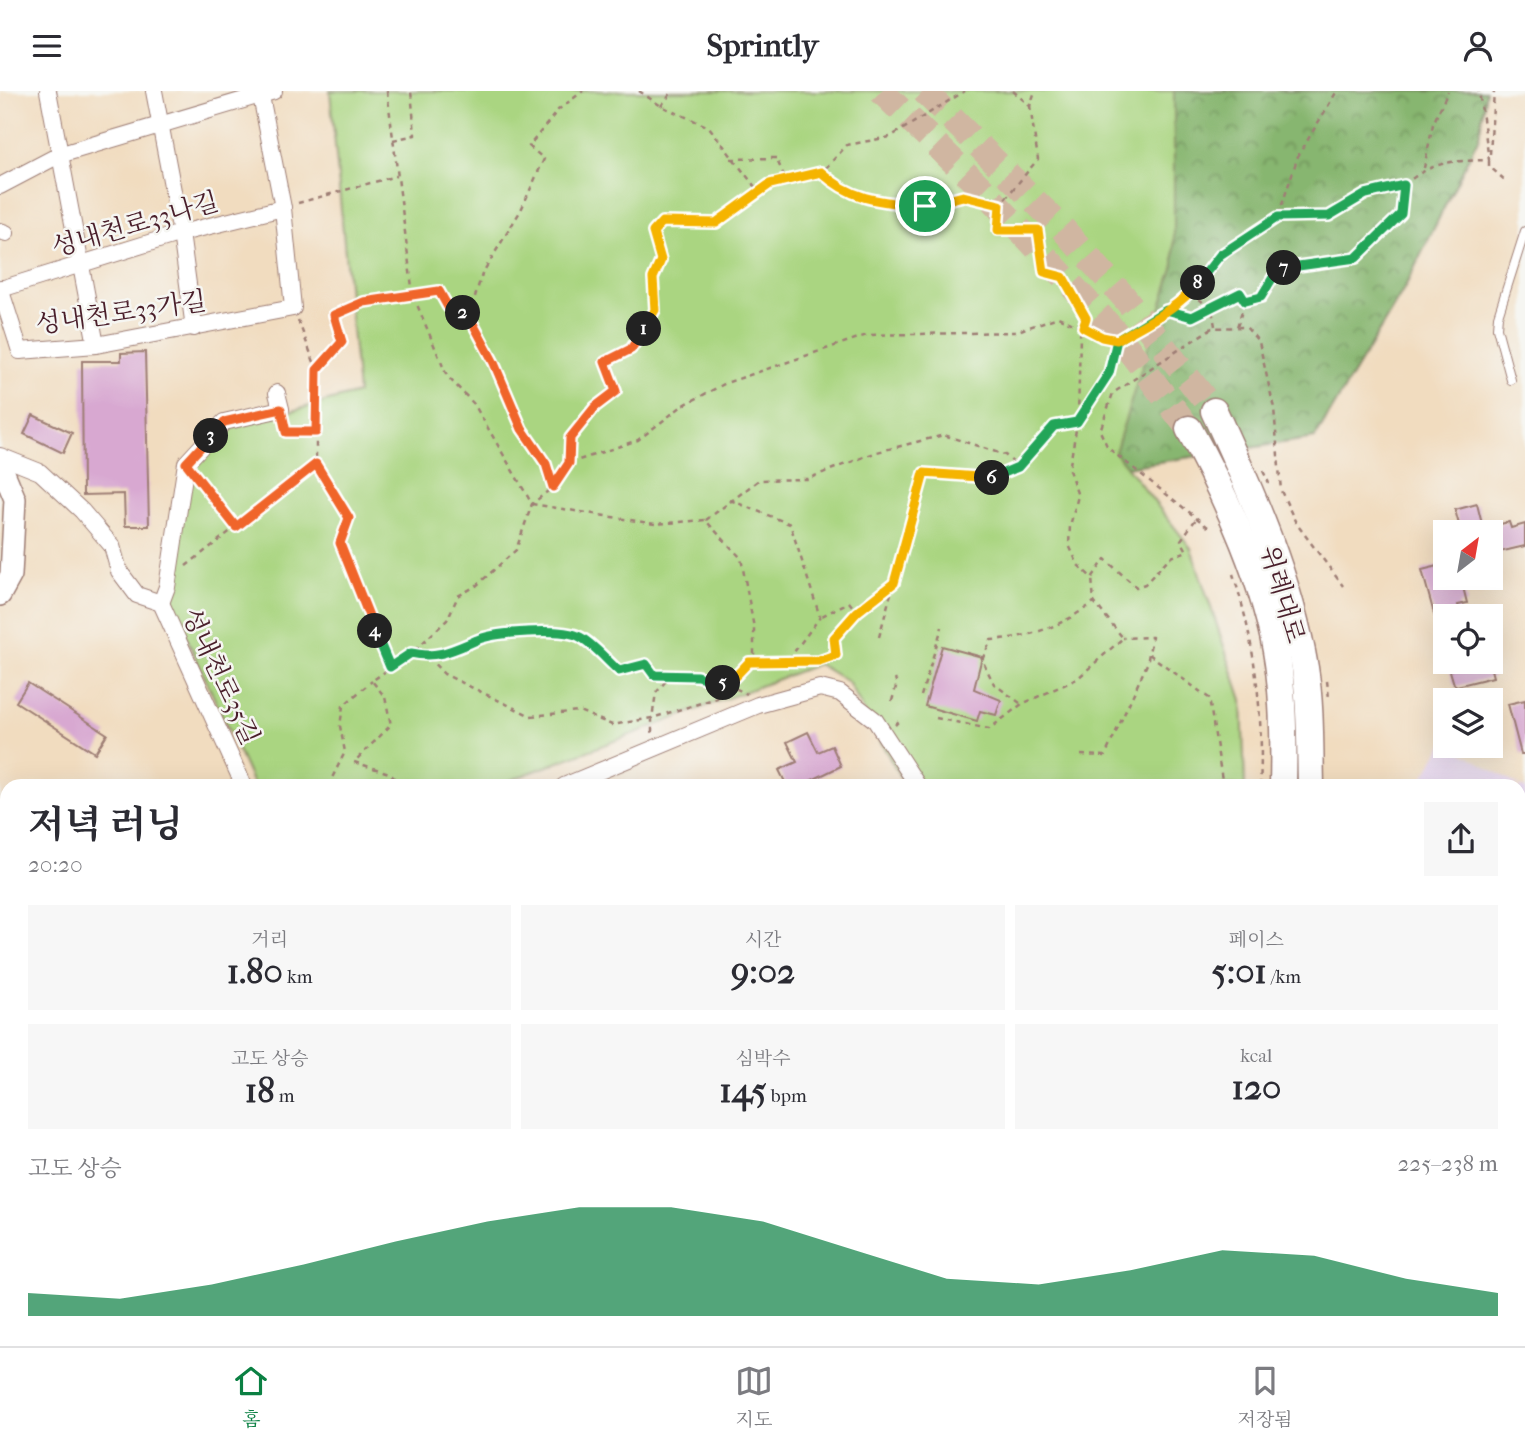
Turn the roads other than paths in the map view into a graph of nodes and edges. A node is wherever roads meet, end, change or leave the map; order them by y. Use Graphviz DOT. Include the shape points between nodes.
graph roads {
  1 [pos="48,91"];
  2 [pos="154,91"];
  3 [pos="265,92"];
  4 [pos="159,124"];
  5 [pos="60,155"];
  6 [pos="0,186"];
  7 [pos="283,208"];
  8 [pos="1525,231"];
  9 [pos="181,233"];
  10 [pos="81,265"];
  11 [pos="0,288"];
  12 [pos="194,328"];
  13 [pos="96,345"];
  14 [pos="1511,380"];
  15 [pos="277,393"];
  16 [pos="1214,411"];
  17 [pos="1189,429"];
  18 [pos="0,456"];
  19 [pos="0,463"];
  20 [pos="2,589"];
  21 [pos="160,603"];
  22 [pos="241,779"];
  23 [pos="581,779"];
  24 [pos="913,779"];
  25 [pos="1283,779"];
  26 [pos="1311,779"];
  1 -- 5 [label="street"];
  2 -- 4 [label="street"];
  3 -- 4 [label="street"];
  3 -- 7 [label="street"];
  4 -- 5 [label="street"];
  4 -- 9 [label="street"];
  5 -- 6 [label="street"];
  5 -- 10 [label="street"];
  7 -- 9 [label="street, 성내천로33나길"];
  7 -- 12 [label="street, 성내천로33가길" via="293,307"];
  8 -- 14 [label="lane" via="1498,316"];
  9 -- 10 [label="street, 성내천로33나길"];
  9 -- 12 [label="street"];
  10 -- 11 [label="street, 성내천로33나길"];
  10 -- 13 [label="street"];
  11 -- 13 [label="street, 성내천로33가길" via="20,351"];
  12 -- 13 [label="street, 성내천로33가길"];
  15 -- 21 [label="street" via="281,409 224,422 186,463 167,587"];
  16 -- 26 [label="main road, 위례대로" via="1278,565 1305,668"];
  17 -- 25 [label="main road, 위례대로" via="1235,520 1278,659 1284,715"];
  18 -- 21 [label="street, 성내천로35길" via="40,472 112,546 119,571 137,595"];
  19 -- 20 [label="street" via="15,499 11,575"];
  21 -- 22 [label="street, 성내천로35길"];
  23 -- 24 [label="street" via="764,704 820,688 840,693 875,720"];
}
